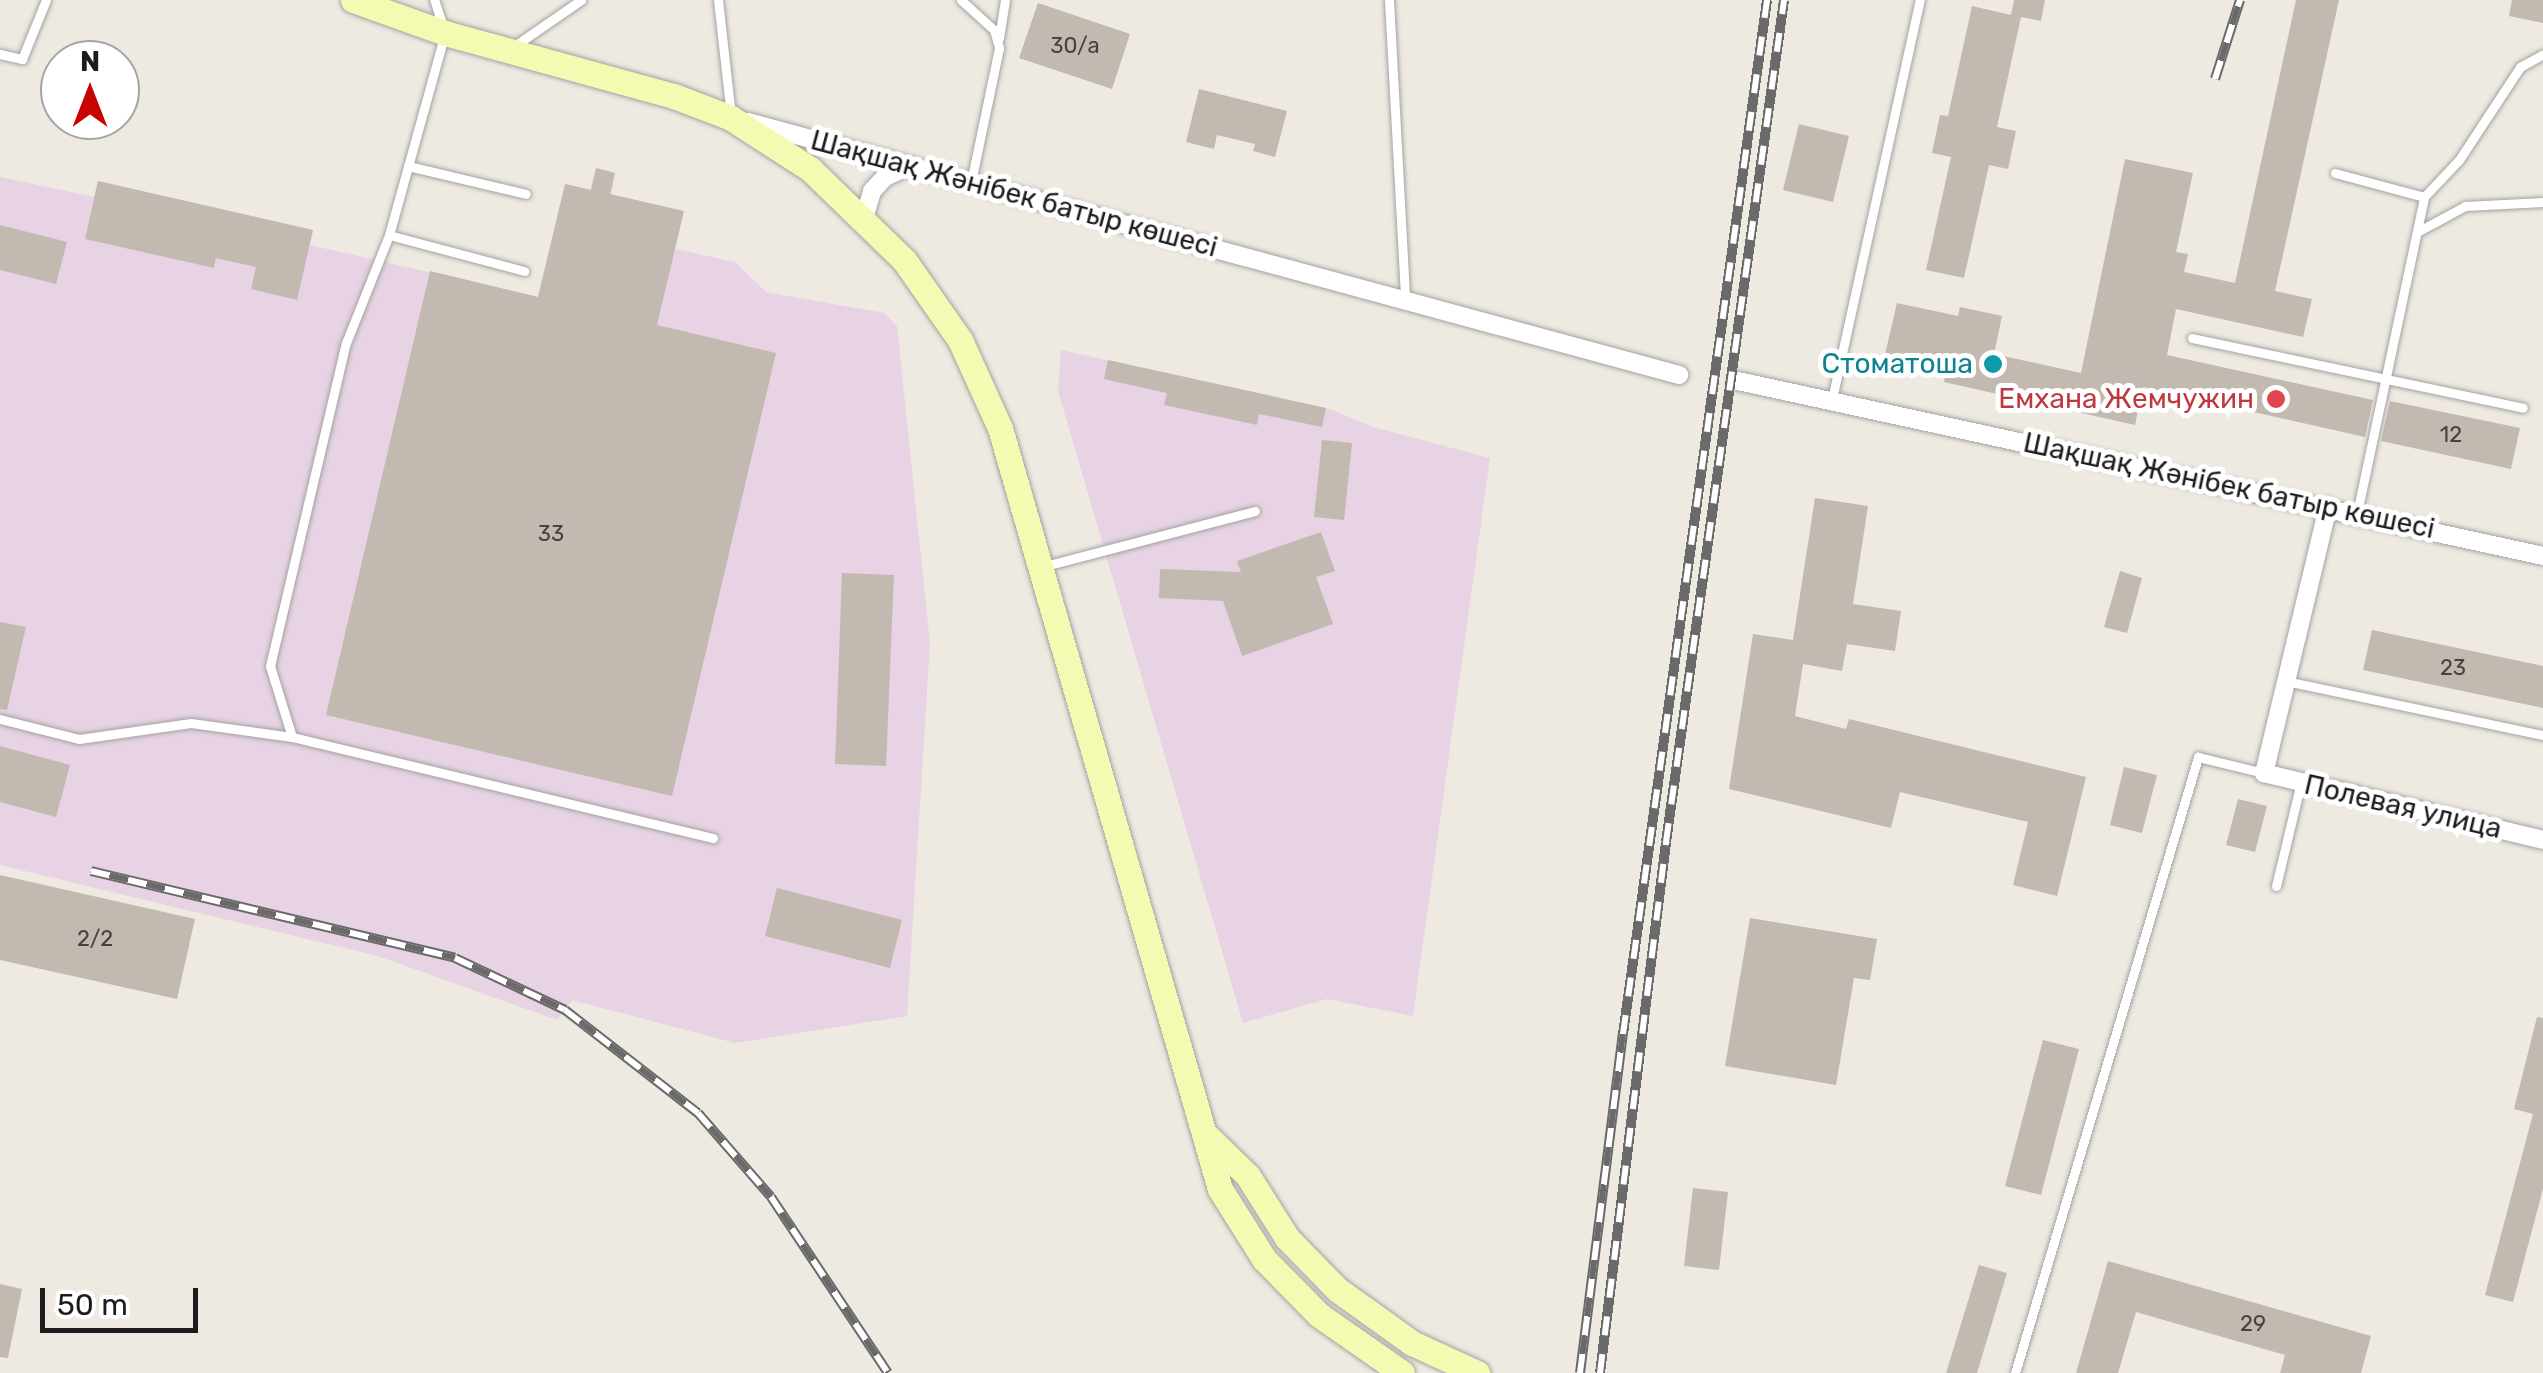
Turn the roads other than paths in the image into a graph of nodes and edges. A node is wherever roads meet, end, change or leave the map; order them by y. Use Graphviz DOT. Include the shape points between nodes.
graph roads {
  1 [pos="46,0"];
  2 [pos="353,0"];
  3 [pos="434,0"];
  4 [pos="580,0"];
  5 [pos="718,0"];
  6 [pos="962,0"];
  7 [pos="1005,0"];
  8 [pos="1389,0"];
  9 [pos="1920,0"];
  10 [pos="445,33"];
  11 [pos="998,40"];
  12 [pos="507,51"];
  13 [pos="0,54"];
  14 [pos="2543,54"];
  15 [pos="732,118"];
  16 [pos="408,166"];
  17 [pos="909,166"];
  18 [pos="2334,173"];
  19 [pos="971,182"];
  20 [pos="526,194"];
  21 [pos="2424,196"];
  22 [pos="2543,202"];
  23 [pos="864,218"];
  24 [pos="2416,232"];
  25 [pos="390,235"];
  26 [pos="524,271"];
  27 [pos="1404,300"];
  28 [pos="2192,338"];
  29 [pos="1679,375"];
  30 [pos="2386,379"];
  31 [pos="1738,381"];
  32 [pos="1832,399"];
  33 [pos="2523,408"];
  34 [pos="2328,507"];
  35 [pos="1255,511"];
  36 [pos="2357,514"];
  37 [pos="2543,556"];
  38 [pos="1042,566"];
  39 [pos="2286,681"];
  40 [pos="0,718"];
  41 [pos="2543,735"];
  42 [pos="292,737"];
  43 [pos="2264,773"];
  44 [pos="2301,782"];
  45 [pos="713,838"];
  46 [pos="2543,840"];
  47 [pos="2276,886"];
  48 [pos="1208,1136"];
  49 [pos="1402,1373"];
  50 [pos="1477,1373"];
  51 [pos="2015,1373"];
  1 -- 13 [label="lane" via="22,59"];
  2 -- 10 [label="main road, Шақшақ Жәнібек батыр көшесі"];
  3 -- 10 [label="lane"];
  4 -- 12 [label="lane"];
  5 -- 15 [label="lane"];
  6 -- 11 [label="lane"];
  7 -- 11 [label="lane"];
  8 -- 27 [label="lane"];
  9 -- 32 [label="lane"];
  10 -- 12 [label="main road, Шақшақ Жәнібек батыр көшесі"];
  10 -- 16 [label="lane"];
  11 -- 19 [label="lane"];
  12 -- 15 [label="main road, Шақшақ Жәнібек батыр көшесі"];
  14 -- 21 [label="lane" via="2520,68 2460,160"];
  15 -- 17 [label="street, Шақшақ Жәнібек батыр көшесі"];
  15 -- 23 [label="main road" via="810,169"];
  16 -- 20 [label="lane"];
  16 -- 25 [label="lane"];
  17 -- 19 [label="street, Шақшақ Жәнібек батыр көшесі"];
  17 -- 23 [label="street" via="872,191"];
  18 -- 21 [label="lane"];
  19 -- 27 [label="street, Шақшақ Жәнібек батыр көшесі"];
  21 -- 24 [label="lane"];
  22 -- 24 [label="lane" via="2465,206"];
  23 -- 38 [label="main road" via="904,260 960,340 1000,428"];
  24 -- 30 [label="lane"];
  25 -- 26 [label="lane"];
  25 -- 42 [label="lane" via="346,343 270,666"];
  27 -- 29 [label="street, Шақшақ Жәнібек батыр көшесі"];
  28 -- 30 [label="lane"];
  30 -- 33 [label="lane"];
  30 -- 36 [label="lane"];
  31 -- 32 [label="street, Шақшақ Жәнібек батыр көшесі"];
  32 -- 34 [label="street, Шақшақ Жәнібек батыр көшесі"];
  34 -- 36 [label="street, Шақшақ Жәнібек батыр көшесі"];
  34 -- 39 [label="street"];
  35 -- 38 [label="lane"];
  36 -- 37 [label="street, Шақшақ Жәнібек батыр көшесі"];
  38 -- 48 [label="main road"];
  39 -- 41 [label="lane"];
  39 -- 43 [label="street"];
  40 -- 42 [label="lane" via="79,739 191,723"];
  42 -- 45 [label="lane"];
  43 -- 44 [label="street, Полевая улица"];
  43 -- 51 [label="lane" via="2198,757"];
  44 -- 46 [label="street, Полевая улица"];
  44 -- 47 [label="lane"];
  48 -- 49 [label="main road" via="1220,1190 1264,1258 1319,1315"];
  48 -- 50 [label="main road" via="1248,1176 1287,1238 1338,1290 1412,1343"];
}
